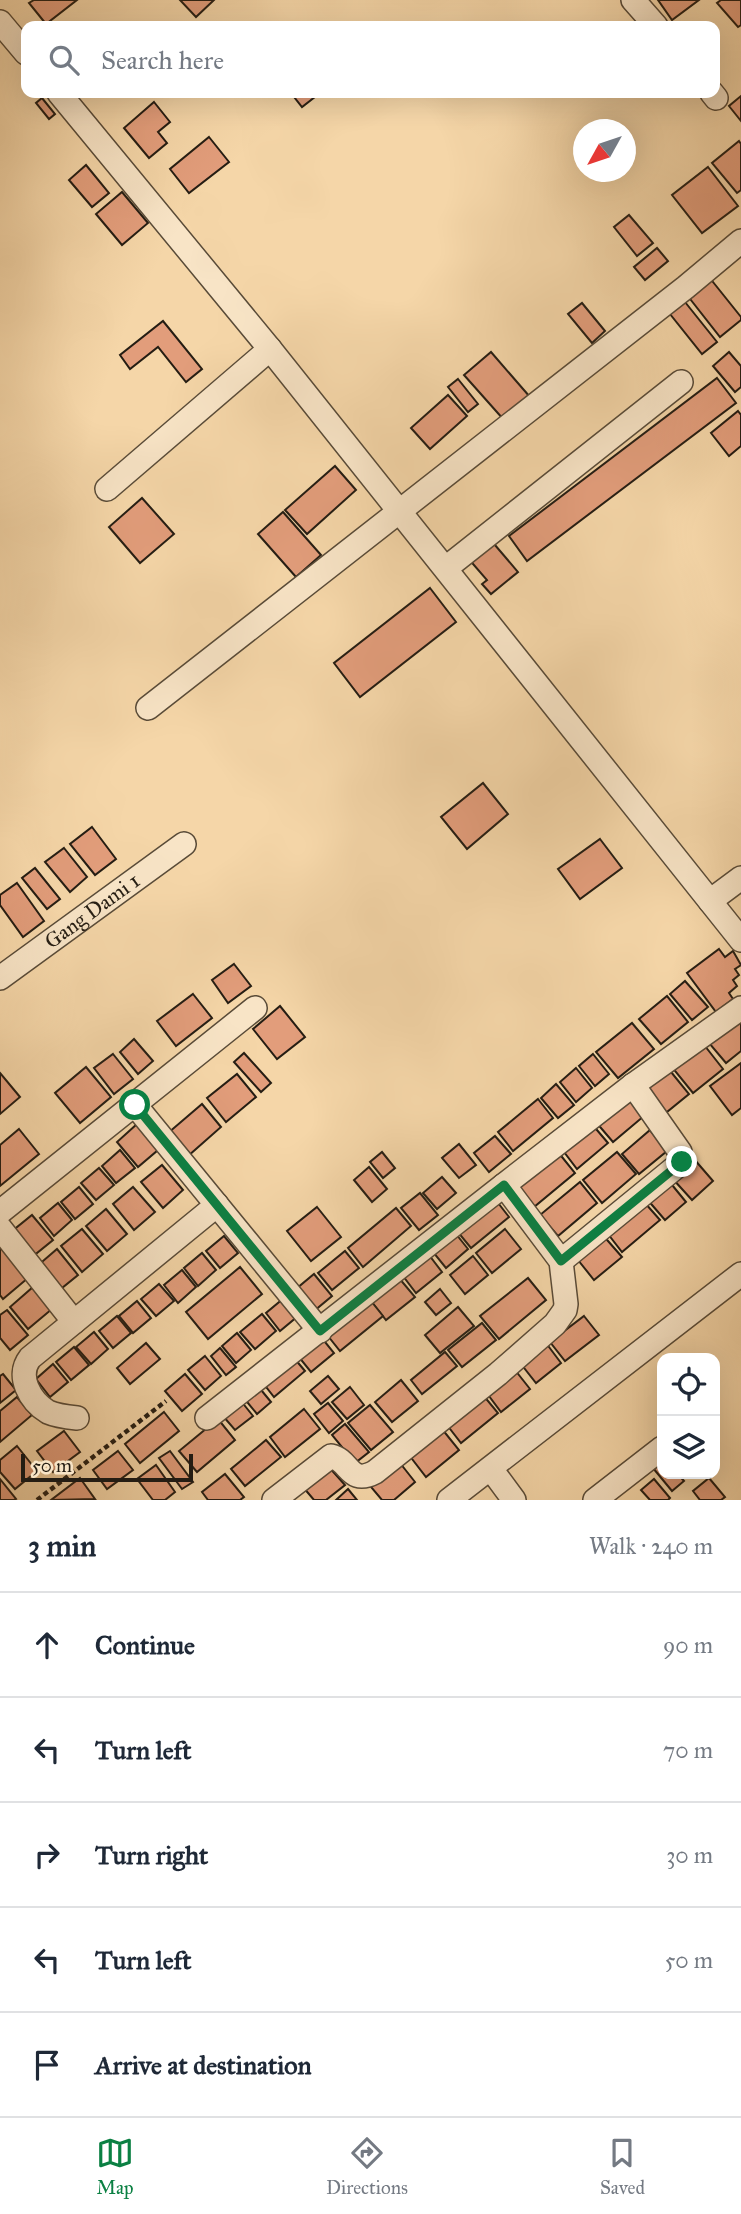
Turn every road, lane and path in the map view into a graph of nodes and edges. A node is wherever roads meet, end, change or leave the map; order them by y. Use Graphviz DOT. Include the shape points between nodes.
graph roads {
  1 [pos="634,0"];
  2 [pos="652,21"];
  3 [pos="0,22"];
  4 [pos="21,47"];
  5 [pos="63,98"];
  6 [pos="741,241"];
  7 [pos="270,349"];
  8 [pos="681,382"];
  9 [pos="107,489"];
  10 [pos="400,511"];
  11 [pos="446,568"];
  12 [pos="148,708"];
  13 [pos="184,844"];
  14 [pos="741,878"];
  15 [pos="710,901"];
  16 [pos="741,940"];
  17 [pos="0,978"];
  18 [pos="255,1008"];
  19 [pos="741,1008"];
  20 [pos="633,1085"];
  21 [pos="135,1105"];
  22 [pos="504,1185"];
  23 [pos="217,1205"];
  24 [pos="0,1212"];
  25 [pos="0,1228"];
  26 [pos="561,1261"];
  27 [pos="741,1274"];
  28 [pos="74,1322"];
  29 [pos="320,1331"];
  30 [pos="166,1401"];
  31 [pos="77,1418"];
  32 [pos="207,1418"];
  33 [pos="657,1452"];
  34 [pos="491,1469"];
  35 [pos="37,1500"];
  36 [pos="274,1500"];
  37 [pos="449,1500"];
  38 [pos="514,1500"];
  39 [pos="595,1500"];
  1 -- 2 [label="street"];
  3 -- 4 [label="street"];
  5 -- 7 [label="street"];
  6 -- 10 [label="street"];
  7 -- 9 [label="street"];
  7 -- 10 [label="street"];
  8 -- 11 [label="street"];
  10 -- 11 [label="street"];
  10 -- 12 [label="street"];
  11 -- 15 [label="street"];
  13 -- 17 [label="street, Gang Dami 1"];
  14 -- 15 [label="street"];
  15 -- 16 [label="street"];
  18 -- 21 [label="street"];
  19 -- 20 [label="street"];
  20 -- 22 [label="street"];
  20 -- 26 [label="street" via="680,1152 682,1162"];
  21 -- 23 [label="street"];
  21 -- 24 [label="street"];
  22 -- 26 [label="street"];
  22 -- 29 [label="street"];
  23 -- 28 [label="street"];
  23 -- 29 [label="street"];
  25 -- 28 [label="street"];
  26 -- 36 [label="street" via="566,1304 561,1317 498,1374 375,1472 353,1474 331,1457"];
  27 -- 34 [label="street"];
  28 -- 31 [label="street" via="30,1358 23,1373 27,1389 40,1405 60,1416"];
  29 -- 32 [label="street"];
  30 -- 35 [label="path"];
  33 -- 39 [label="street"];
  34 -- 37 [label="street"];
  34 -- 38 [label="street"];
}
